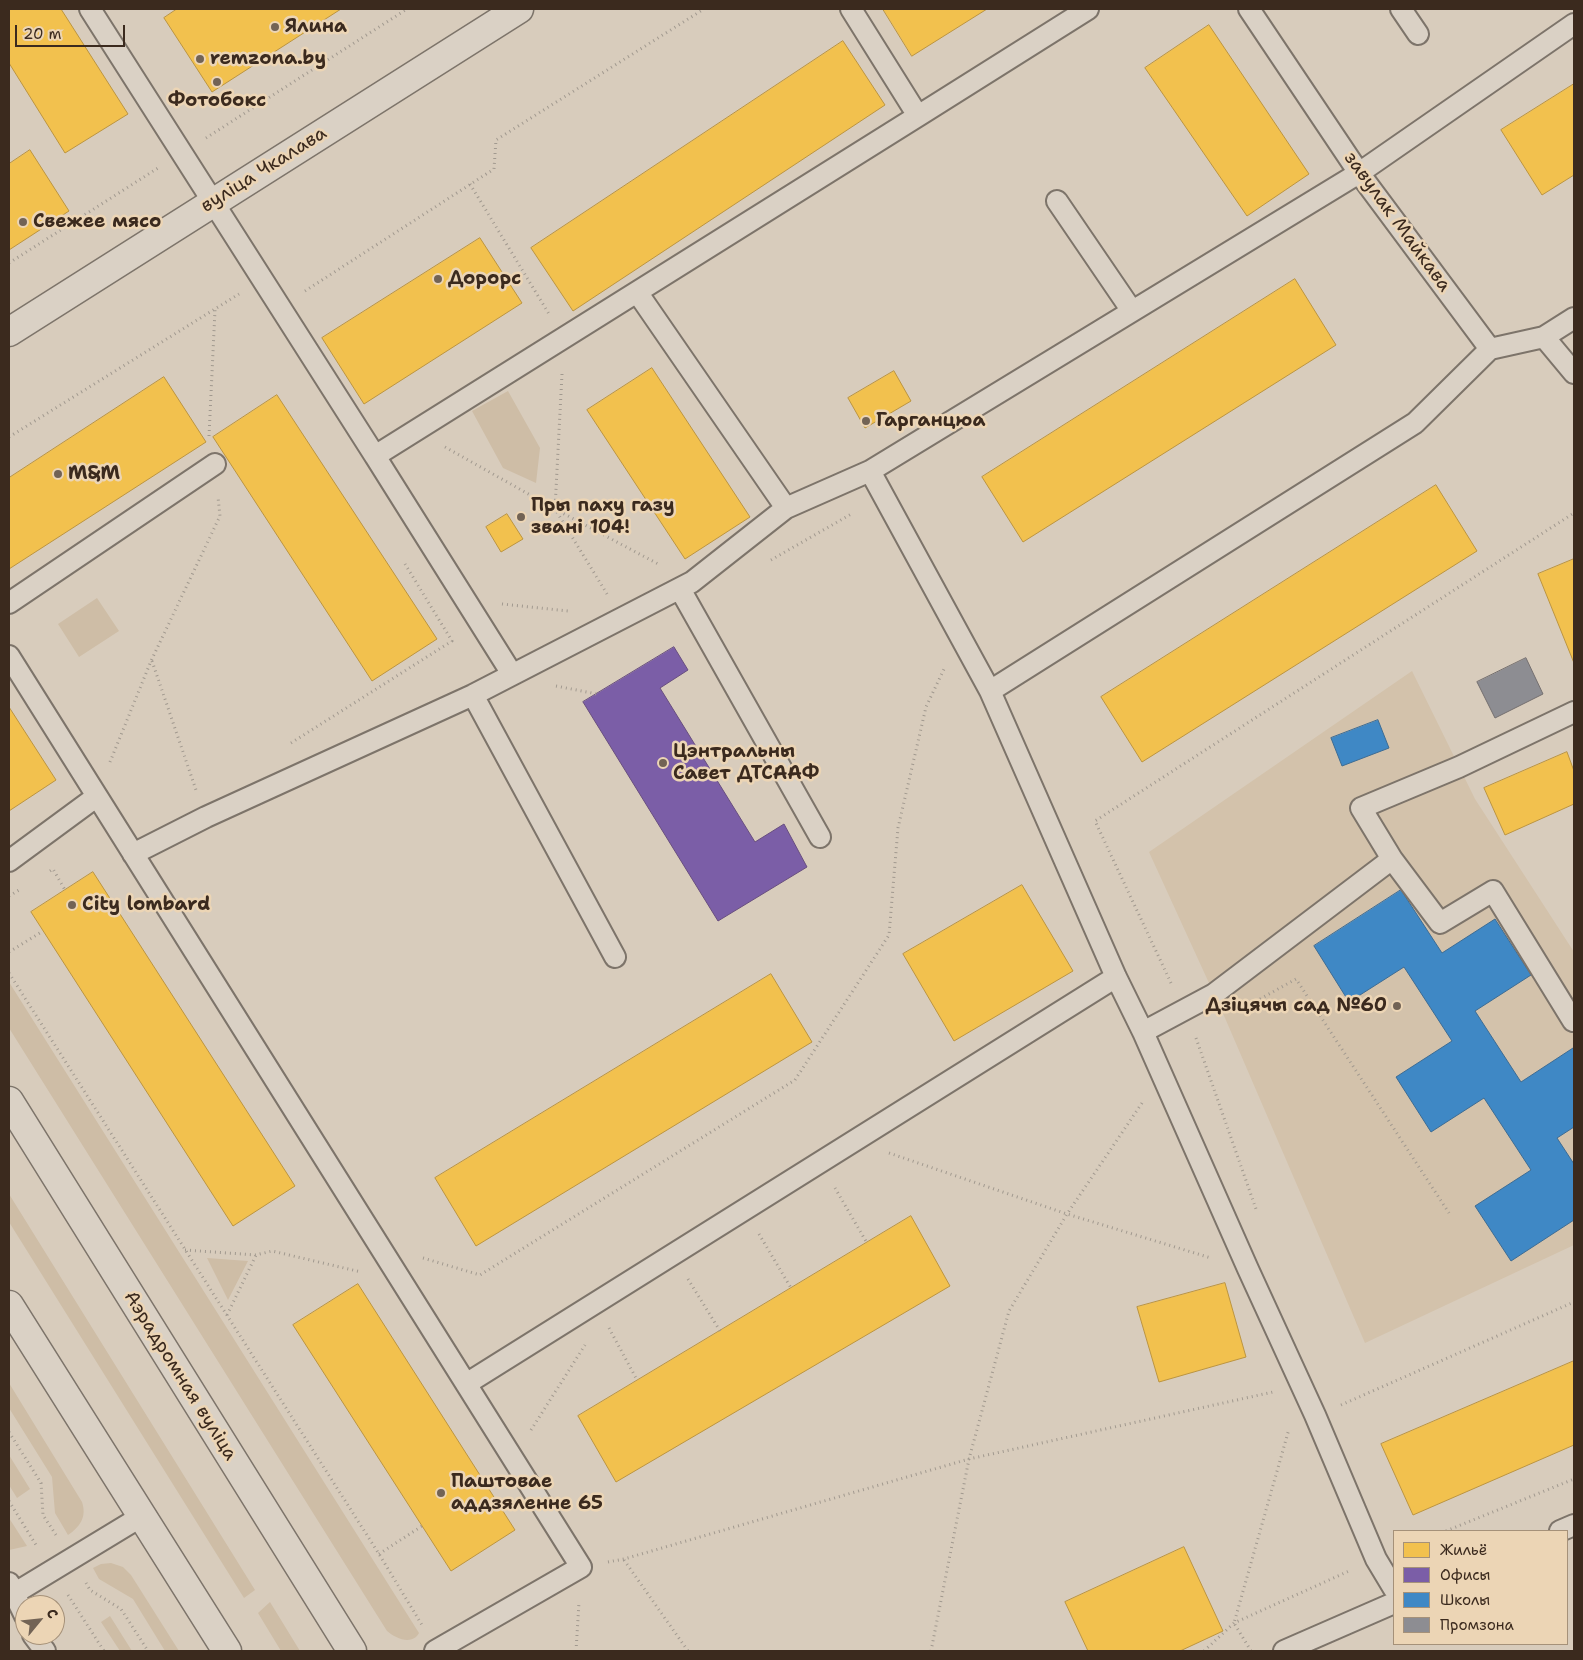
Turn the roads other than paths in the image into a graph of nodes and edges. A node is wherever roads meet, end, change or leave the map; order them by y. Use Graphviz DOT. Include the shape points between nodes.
graph roads {
  1 [pos="90,9"];
  2 [pos="519,9"];
  3 [pos="851,9"];
  4 [pos="1088,9"];
  5 [pos="1249,9"];
  6 [pos="1401,9"];
  7 [pos="1574,24"];
  8 [pos="1418,34"];
  9 [pos="918,116"];
  10 [pos="1359,172"];
  11 [pos="1057,201"];
  12 [pos="213,202"];
  13 [pos="637,292"];
  14 [pos="1132,311"];
  15 [pos="1574,318"];
  16 [pos="9,332"];
  17 [pos="1544,337"];
  18 [pos="1490,349"];
  19 [pos="1574,373"];
  20 [pos="375,456"];
  21 [pos="215,464"];
  22 [pos="870,471"];
  23 [pos="786,508"];
  24 [pos="686,586"];
  25 [pos="9,603"];
  26 [pos="9,656"];
  27 [pos="512,674"];
  28 [pos="990,691"];
  29 [pos="473,695"];
  30 [pos="1574,712"];
  31 [pos="96,797"];
  32 [pos="820,837"];
  33 [pos="133,854"];
  34 [pos="1392,859"];
  35 [pos="9,861"];
  36 [pos="615,957"];
  37 [pos="1116,976"];
  38 [pos="1573,1021"];
  39 [pos="1143,1032"];
  40 [pos="9,1102"];
  41 [pos="9,1305"];
  42 [pos="466,1384"];
  43 [pos="142,1516"];
  44 [pos="1574,1525"];
  45 [pos="1562,1530"];
  46 [pos="1393,1587"];
  47 [pos="12,1588"];
  48 [pos="1393,1603"];
  49 [pos="227,1651"];
  50 [pos="352,1651"];
  51 [pos="436,1651"];
  52 [pos="1284,1651"];
  1 -- 12 [label="lane"];
  2 -- 12 [label="main road, вуліца Чкалава"];
  3 -- 9 [label="lane"];
  4 -- 9 [label="lane"];
  5 -- 10 [label="lane, завулак Майкава"];
  6 -- 8 [label="lane"];
  7 -- 10 [label="lane"];
  9 -- 13 [label="lane"];
  10 -- 14 [label="lane"];
  10 -- 18 [label="lane, завулак Майкава"];
  11 -- 14 [label="lane"];
  12 -- 16 [label="main road, вуліца Чкалава"];
  12 -- 20 [label="lane"];
  13 -- 20 [label="lane"];
  13 -- 23 [label="lane"];
  14 -- 22 [label="lane"];
  15 -- 17 [label="lane"];
  17 -- 18 [label="lane"];
  17 -- 19 [label="lane"];
  18 -- 28 [label="lane" via="1415,423"];
  20 -- 27 [label="lane"];
  21 -- 25 [label="lane"];
  22 -- 23 [label="lane"];
  22 -- 28 [label="lane"];
  23 -- 24 [label="lane"];
  24 -- 27 [label="lane"];
  24 -- 32 [label="lane"];
  26 -- 31 [label="lane"];
  27 -- 29 [label="lane"];
  28 -- 37 [label="lane"];
  29 -- 33 [label="lane" via="206,817"];
  29 -- 36 [label="lane"];
  30 -- 34 [label="lane" via="1459,767 1361,808"];
  31 -- 33 [label="lane"];
  31 -- 35 [label="lane"];
  33 -- 42 [label="lane"];
  34 -- 38 [label="lane" via="1440,922 1493,891"];
  34 -- 39 [label="lane" via="1214,994"];
  37 -- 39 [label="lane"];
  37 -- 42 [label="lane"];
  39 -- 46 [label="lane" via="1376,1559"];
  40 -- 50 [label="main road, Аэрадромная вуліца"];
  41 -- 43 [label="main road"];
  42 -- 51 [label="lane" via="581,1567"];
  43 -- 47 [label="lane"];
  43 -- 49 [label="main road"];
  44 -- 45 [label="lane"];
  48 -- 52 [label="lane"];
}
